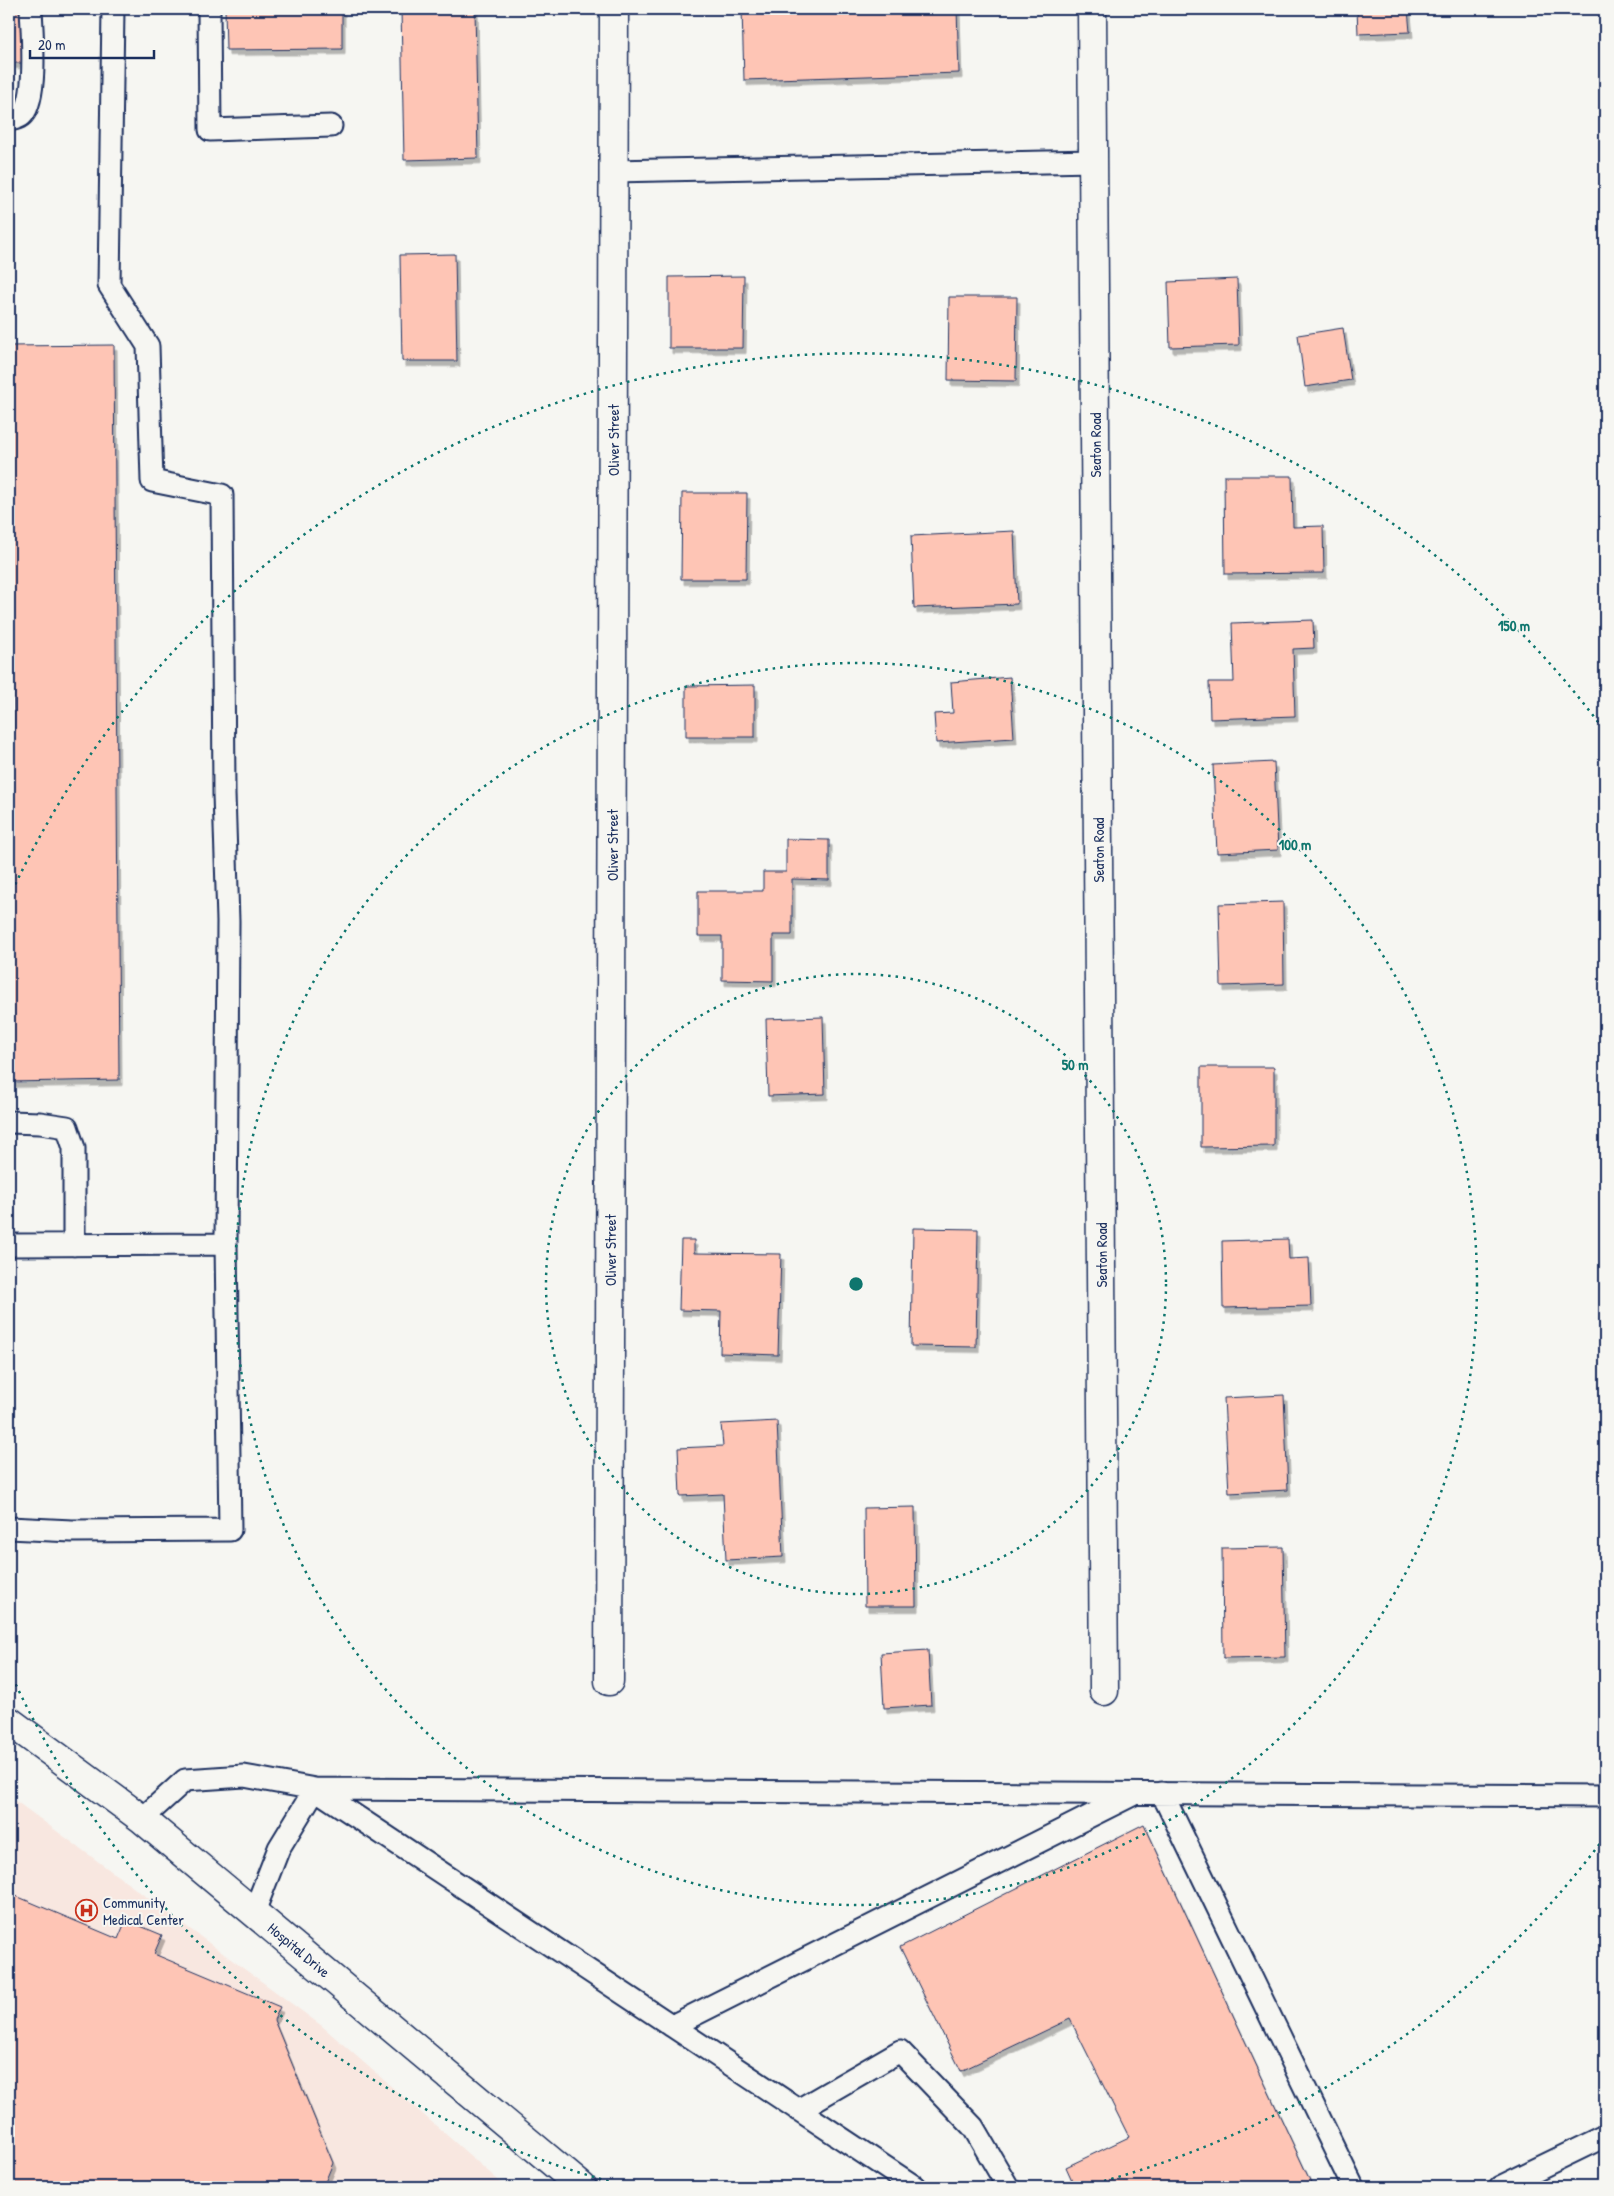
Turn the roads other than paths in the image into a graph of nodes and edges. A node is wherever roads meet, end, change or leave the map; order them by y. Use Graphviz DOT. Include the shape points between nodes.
graph roads {
  1 [pos="31,9"];
  2 [pos="112,9"];
  3 [pos="209,9"];
  4 [pos="614,9"];
  5 [pos="1092,9"];
  6 [pos="9,120"];
  7 [pos="331,126"];
  8 [pos="1093,161"];
  9 [pos="614,171"];
  10 [pos="9,1122"];
  11 [pos="226,1244"];
  12 [pos="9,1245"];
  13 [pos="74,1245"];
  14 [pos="9,1528"];
  15 [pos="609,1681"];
  16 [pos="1104,1691"];
  17 [pos="9,1721"];
  18 [pos="315,1789"];
  19 [pos="1162,1793"];
  20 [pos="1135,1794"];
  21 [pos="1605,1796"];
  22 [pos="142,1819"];
  23 [pos="254,1912"];
  24 [pos="672,2026"];
  25 [pos="798,2110"];
  26 [pos="1605,2136"];
  27 [pos="582,2187"];
  28 [pos="915,2187"];
  29 [pos="1008,2187"];
  30 [pos="1353,2187"];
  31 [pos="1500,2187"];
  1 -- 6 [label="lane" via="33,62 28,106 22,116"];
  2 -- 11 [label="lane" via="109,285 148,346 152,481 222,495 228,921"];
  3 -- 7 [label="lane" via="210,130"];
  4 -- 9 [label="street, Oliver Street"];
  5 -- 8 [label="street, Seaton Road"];
  8 -- 9 [label="lane"];
  8 -- 16 [label="street, Seaton Road"];
  9 -- 15 [label="street, Oliver Street"];
  10 -- 13 [label="lane" via="67,1127 74,1148"];
  11 -- 13 [label="lane"];
  11 -- 14 [label="lane" via="230,1530"];
  12 -- 13 [label="lane"];
  17 -- 22 [label="street, Hospital Drive"];
  18 -- 20 [label="lane"];
  18 -- 22 [label="lane" via="244,1776 185,1780"];
  18 -- 23 [label="lane" via="280,1848"];
  18 -- 24 [label="lane"];
  19 -- 20 [label="lane"];
  19 -- 21 [label="lane"];
  19 -- 30 [label="lane"];
  20 -- 24 [label="lane"];
  22 -- 23 [label="street, Hospital Drive"];
  23 -- 27 [label="street, Hospital Drive"];
  24 -- 25 [label="lane"];
  25 -- 28 [label="lane"];
  25 -- 29 [label="lane" via="900,2051 973,2127"];
  26 -- 31 [label="lane"];
}
